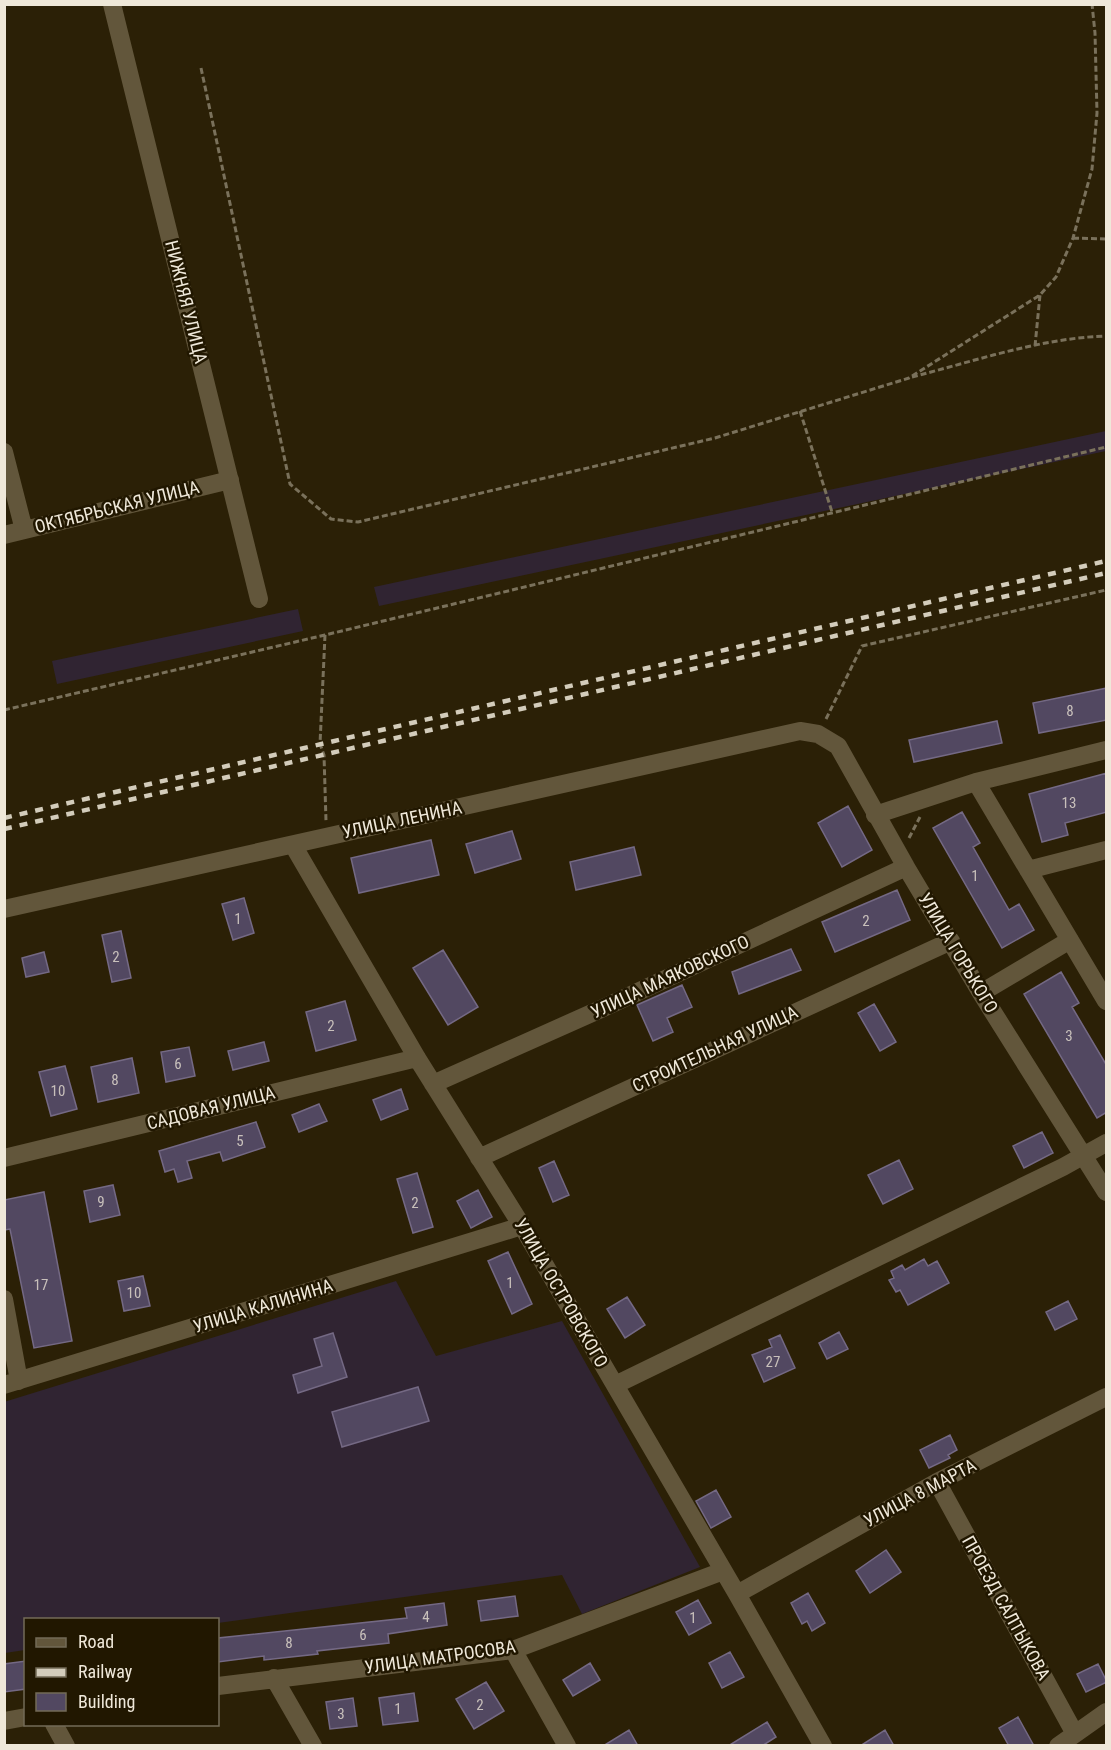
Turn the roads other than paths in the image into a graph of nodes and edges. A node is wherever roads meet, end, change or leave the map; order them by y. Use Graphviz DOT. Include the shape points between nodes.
graph roads {
  1 [pos="112,4"];
  2 [pos="4,452"];
  3 [pos="230,480"];
  4 [pos="24,530"];
  5 [pos="4,535"];
  6 [pos="260,599"];
  7 [pos="809,732"];
  8 [pos="1107,750"];
  9 [pos="976,782"];
  10 [pos="875,815"];
  11 [pos="293,845"];
  12 [pos="1107,850"];
  13 [pos="906,867"];
  14 [pos="1028,870"];
  15 [pos="4,909"];
  16 [pos="1070,940"];
  17 [pos="951,941"];
  18 [pos="981,993"];
  19 [pos="1107,1001"];
  20 [pos="417,1058"];
  21 [pos="433,1084"];
  22 [pos="1107,1143"];
  23 [pos="1085,1156"];
  24 [pos="4,1158"];
  25 [pos="479,1158"];
  26 [pos="1107,1192"];
  27 [pos="522,1226"];
  28 [pos="4,1299"];
  29 [pos="12,1383"];
  30 [pos="615,1385"];
  31 [pos="1107,1397"];
  32 [pos="937,1482"];
  33 [pos="723,1572"];
  34 [pos="737,1594"];
  35 [pos="513,1650"];
  36 [pos="274,1678"];
  37 [pos="219,1686"];
  38 [pos="1107,1712"];
  39 [pos="24,1716"];
  40 [pos="4,1721"];
  41 [pos="55,1726"];
  42 [pos="1075,1734"];
  43 [pos="66,1746"];
  44 [pos="313,1746"];
  45 [pos="567,1746"];
  46 [pos="823,1746"];
  47 [pos="1058,1746"];
  1 -- 3 [label="street, НИЖНЯЯ УЛИЦА"];
  2 -- 4 [label="street"];
  3 -- 4 [label="street, ОКТЯБРЬСКАЯ УЛИЦА"];
  3 -- 6 [label="street, НИЖНЯЯ УЛИЦА"];
  4 -- 5 [label="street, ОКТЯБРЬСКАЯ УЛИЦА"];
  7 -- 10 [label="street, УЛИЦА ГОРЬКОГО" via="838,746"];
  7 -- 11 [label="street, УЛИЦА ЛЕНИНА"];
  8 -- 9 [label="street"];
  9 -- 10 [label="street"];
  9 -- 14 [label="street"];
  10 -- 13 [label="street, УЛИЦА ГОРЬКОГО"];
  11 -- 15 [label="street, УЛИЦА ЛЕНИНА"];
  11 -- 20 [label="street, УЛИЦА ОСТРОВСКОГО"];
  12 -- 14 [label="street"];
  13 -- 17 [label="street, УЛИЦА ГОРЬКОГО"];
  13 -- 21 [label="street, УЛИЦА МАЯКОВСКОГО"];
  14 -- 16 [label="street"];
  16 -- 18 [label="street"];
  16 -- 19 [label="street"];
  17 -- 18 [label="street, УЛИЦА ГОРЬКОГО"];
  17 -- 25 [label="street, СТРОИТЕЛЬНАЯ УЛИЦА"];
  18 -- 23 [label="street, УЛИЦА ГОРЬКОГО"];
  20 -- 21 [label="street, УЛИЦА ОСТРОВСКОГО"];
  20 -- 24 [label="street, САДОВАЯ УЛИЦА"];
  21 -- 25 [label="street, УЛИЦА ОСТРОВСКОГО"];
  22 -- 23 [label="street"];
  23 -- 26 [label="street, УЛИЦА ГОРЬКОГО"];
  23 -- 30 [label="street"];
  25 -- 27 [label="street, УЛИЦА ОСТРОВСКОГО"];
  27 -- 29 [label="street, УЛИЦА КАЛИНИНА"];
  27 -- 30 [label="street, УЛИЦА ОСТРОВСКОГО"];
  28 -- 29 [label="street"];
  30 -- 33 [label="street, УЛИЦА ОСТРОВСКОГО"];
  31 -- 32 [label="street, УЛИЦА 8 МАРТА"];
  32 -- 34 [label="street, УЛИЦА 8 МАРТА"];
  32 -- 42 [label="street, ПРОЕЗД САЛТЫКОВА"];
  33 -- 34 [label="street, УЛИЦА ОСТРОВСКОГО"];
  33 -- 35 [label="street, УЛИЦА МАТРОСОВА"];
  34 -- 46 [label="street, УЛИЦА ОСТРОВСКОГО"];
  35 -- 36 [label="street, УЛИЦА МАТРОСОВА"];
  35 -- 45 [label="street"];
  36 -- 37 [label="street, УЛИЦА МАТРОСОВА"];
  36 -- 44 [label="street"];
  38 -- 42 [label="street"];
  39 -- 40 [label="street"];
  41 -- 43 [label="street"];
  42 -- 47 [label="street"];
}
